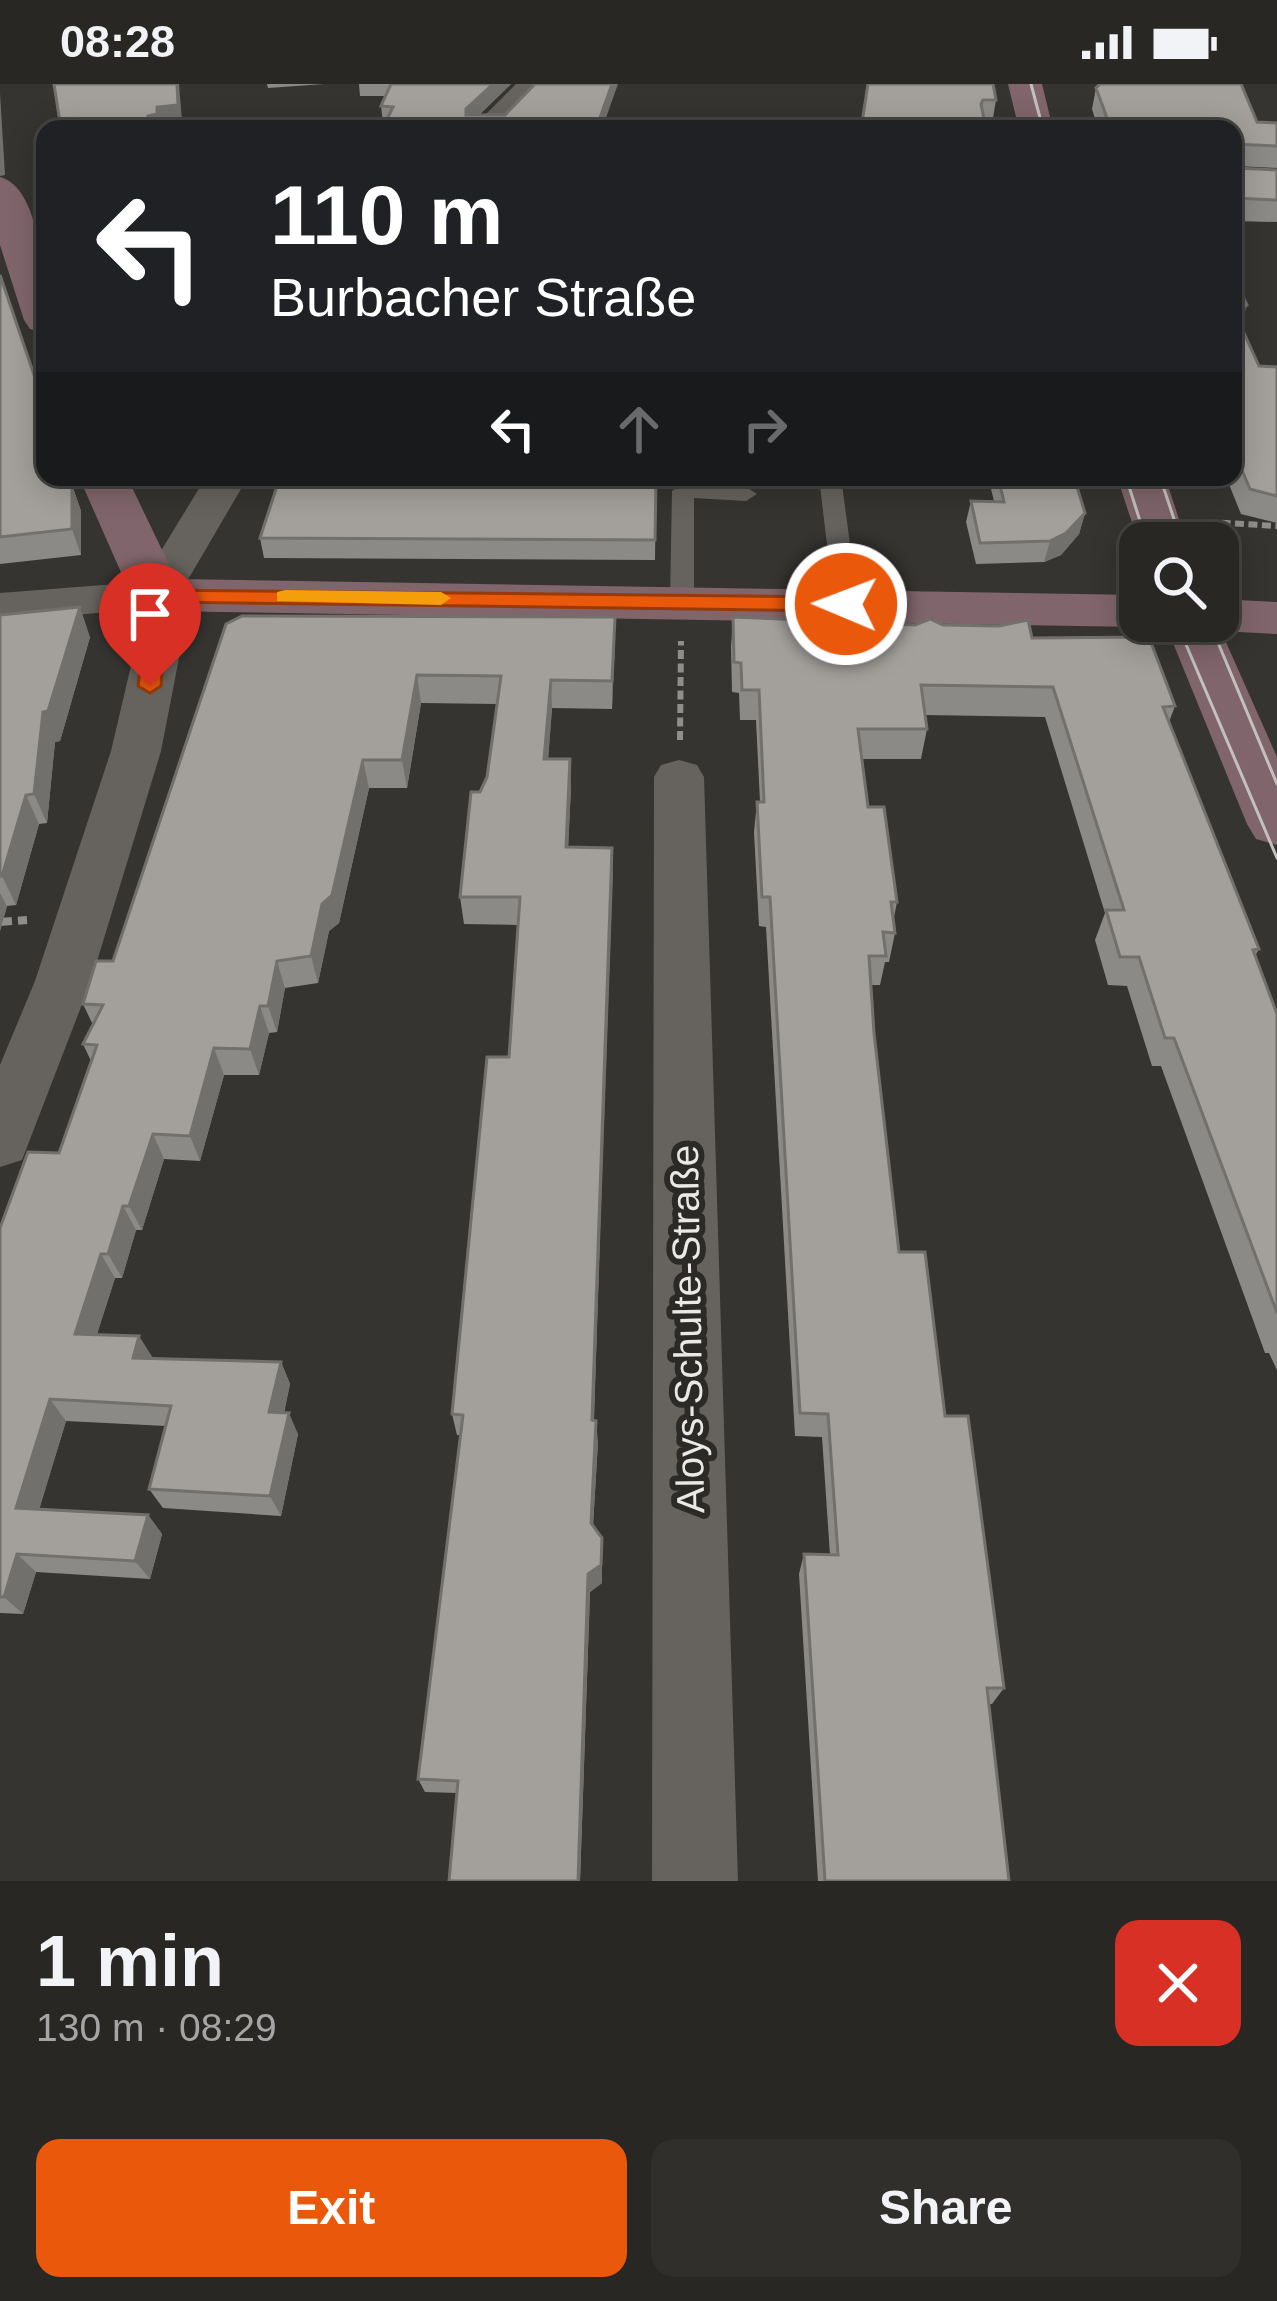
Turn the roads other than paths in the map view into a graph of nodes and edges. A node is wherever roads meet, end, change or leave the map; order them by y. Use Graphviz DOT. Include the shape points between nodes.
graph roads {
  1 [pos="533,84"];
  2 [pos="1025,84"];
  3 [pos="495,120"];
  4 [pos="1034,120"];
  5 [pos="0,188"];
  6 [pos="36,294"];
  7 [pos="107,486"];
  8 [pos="222,486"];
  9 [pos="831,486"];
  10 [pos="1148,486"];
  11 [pos="746,494"];
  12 [pos="1175,522"];
  13 [pos="158,595"];
  14 [pos="682,601"];
  15 [pos="846,604"];
  16 [pos="0,607"];
  17 [pos="1119,610"];
  18 [pos="1239,616"];
  19 [pos="1277,618"];
  20 [pos="1199,642"];
  21 [pos="680,777"];
  22 [pos="1277,824"];
  23 [pos="0,1141"];
  24 [pos="695,1881"];
  1 -- 3 [label="street"];
  2 -- 4 [label="street"];
  5 -- 6 [label="street"];
  7 -- 13 [label="street"];
  8 -- 13 [label="street"];
  9 -- 15 [label="lane"];
  10 -- 12 [label="street"];
  11 -- 14 [label="lane" via="683,491"];
  13 -- 14 [label="street"];
  13 -- 16 [label="street"];
  13 -- 23 [label="street" via="157,652 136,751 63,981"];
  14 -- 15 [label="street"];
  15 -- 17 [label="street"];
  18 -- 19 [label="street"];
  20 -- 22 [label="street"];
  21 -- 24 [label="street, Aloys-Schulte-Straße"];
}
